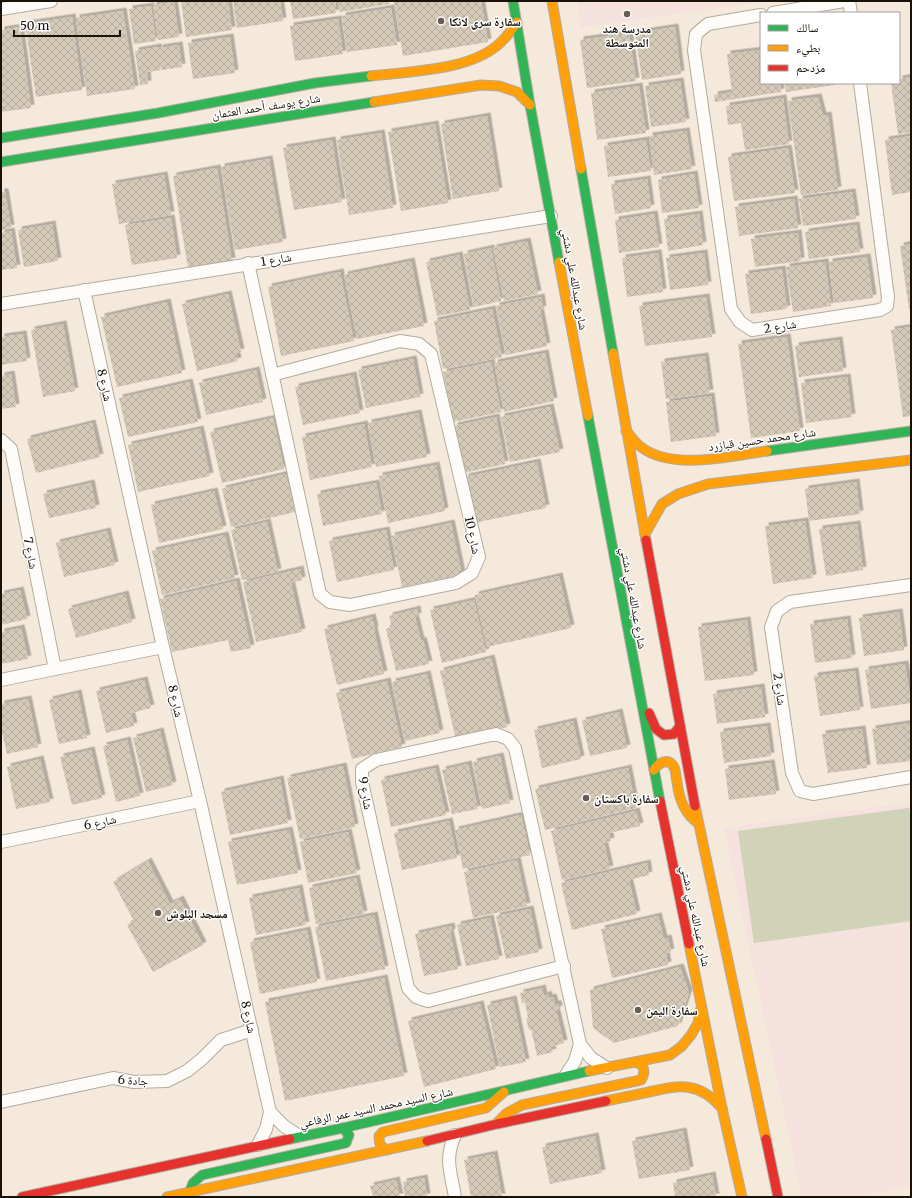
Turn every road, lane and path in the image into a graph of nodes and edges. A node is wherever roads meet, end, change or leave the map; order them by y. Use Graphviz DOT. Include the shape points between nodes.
graph roads {
  1 [pos="51,1"];
  2 [pos="513,1"];
  3 [pos="552,1"];
  4 [pos="844,1"];
  5 [pos="849,1"];
  6 [pos="1,10"];
  7 [pos="779,12"];
  8 [pos="851,12"];
  9 [pos="760,15"];
  10 [pos="517,22"];
  11 [pos="448,67"];
  12 [pos="455,76"];
  13 [pos="315,83"];
  14 [pos="860,84"];
  15 [pos="362,94"];
  16 [pos="297,96"];
  17 [pos="251,105"];
  18 [pos="350,105"];
  19 [pos="530,105"];
  20 [pos="158,113"];
  21 [pos="205,113"];
  22 [pos="1,138"];
  23 [pos="72,141"];
  24 [pos="24,148"];
  25 [pos="1,162"];
  26 [pos="551,216"];
  27 [pos="248,263"];
  28 [pos="84,290"];
  29 [pos="1,304"];
  30 [pos="272,375"];
  31 [pos="626,430"];
  32 [pos="911,431"];
  33 [pos="1,440"];
  34 [pos="710,459"];
  35 [pos="911,460"];
  36 [pos="708,484"];
  37 [pos="645,534"];
  38 [pos="911,584"];
  39 [pos="163,646"];
  40 [pos="55,669"];
  41 [pos="1,680"];
  42 [pos="638,687"];
  43 [pos="680,726"];
  44 [pos="654,770"];
  45 [pos="911,777"];
  46 [pos="200,801"];
  47 [pos="698,823"];
  48 [pos="1,842"];
  49 [pos="564,966"];
  50 [pos="701,1000"];
  51 [pos="252,1030"];
  52 [pos="580,1044"];
  53 [pos="635,1062"];
  54 [pos="607,1068"];
  55 [pos="566,1075"];
  56 [pos="505,1091"];
  57 [pos="1,1102"];
  58 [pos="722,1108"];
  59 [pos="270,1112"];
  60 [pos="497,1124"];
  61 [pos="342,1128"];
  62 [pos="454,1135"];
  63 [pos="299,1136"];
  64 [pos="429,1141"];
  65 [pos="258,1145"];
  66 [pos="386,1150"];
  67 [pos="448,1161"];
  68 [pos="105,1180"];
  69 [pos="190,1191"];
  70 [pos="82,1195"];
  71 [pos="22,1197"];
  72 [pos="167,1197"];
  73 [pos="455,1197"];
  74 [pos="742,1197"];
  75 [pos="778,1197"];
  1 -- 6 [label="street"];
  2 -- 10 [label="street, شارع عبدالله علي دشتي"];
  3 -- 31 [label="street, شارع عبدالله علي دشتي"];
  4 -- 7 [label="street"];
  5 -- 8 [label="street"];
  9 -- 14 [label="street, شارع 2" via="708,24 696,34 694,50 731,309 740,322 752,330 880,310 887,306 888,297"];
  10 -- 11 [label="street, شارع يوسف أحمد العثمان" via="504,40 487,53"];
  10 -- 19 [label="street, شارع عبدالله علي دشتي"];
  11 -- 12 [label="street" via="454,70"];
  11 -- 13 [label="street, شارع يوسف أحمد العثمان"];
  13 -- 16 [label="street" via="310,91"];
  13 -- 20 [label="street, شارع يوسف أحمد العثمان"];
  15 -- 18 [label="street"];
  17 -- 21 [label="street"];
  18 -- 19 [label="street, شارع يوسف أحمد العثمان" via="481,85 499,86 517,92"];
  18 -- 25 [label="street, شارع يوسف أحمد العثمان" via="199,125"];
  19 -- 26 [label="street, شارع عبدالله علي دشتي"];
  20 -- 22 [label="street, شارع يوسف أحمد العثمان"];
  20 -- 23 [label="street" via="167,123"];
  24 -- 25 [label="street"];
  26 -- 27 [label="street, شارع 1"];
  26 -- 42 [label="street, شارع عبدالله علي دشتي"];
  27 -- 28 [label="street, شارع 1"];
  27 -- 30 [label="street, شارع 10"];
  28 -- 29 [label="street, شارع 1"];
  28 -- 39 [label="street, شارع 8"];
  30 -- 30 [label="street, شارع 10" via="320,594 330,602 350,605 456,583 472,573 479,557 431,354 419,344 400,341"];
  31 -- 34 [label="street, شارع محمد حسين قبازرد" via="641,447 664,458"];
  31 -- 37 [label="street, شارع عبدالله علي دشتي"];
  32 -- 34 [label="street, شارع محمد حسين قبازرد"];
  33 -- 40 [label="street, شارع 7" via="10,449"];
  34 -- 36 [label="street" via="701,466 700,474"];
  35 -- 36 [label="street"];
  36 -- 37 [label="street" via="678,494 662,504"];
  37 -- 43 [label="street, شارع عبدالله علي دشتي"];
  38 -- 45 [label="street, شارع 2" via="790,602 777,611 771,627 792,773 800,791 813,794"];
  39 -- 40 [label="street"];
  39 -- 46 [label="street, شارع 8"];
  40 -- 41 [label="street"];
  42 -- 43 [label="street" via="659,733 674,734"];
  42 -- 44 [label="street, شارع عبدالله علي دشتي"];
  43 -- 47 [label="street, شارع عبدالله علي دشتي"];
  44 -- 47 [label="street" via="660,762 670,763 674,768 682,806 688,816"];
  44 -- 50 [label="street, شارع عبدالله علي دشتي"];
  46 -- 48 [label="street, شارع 6"];
  46 -- 51 [label="street, شارع 8"];
  47 -- 75 [label="street, شارع عبدالله علي دشتي"];
  49 -- 49 [label="street, شارع 9" via="515,748 508,739 496,734 376,760 362,769 362,782 408,988 416,997 428,1001"];
  49 -- 52 [label="street, شارع 9"];
  50 -- 53 [label="street, شارع السيد محمد السيد عمر الرفاعي" via="696,1027 686,1043 670,1055"];
  50 -- 58 [label="street, شارع عبدالله علي دشتي"];
  51 -- 57 [label="street, جادة 6" via="221,1040 187,1072 167,1082 134,1082 113,1078"];
  51 -- 59 [label="street, شارع 8"];
  52 -- 54 [label="street, شارع 9" via="591,1058"];
  52 -- 55 [label="street, شارع 9" via="575,1061"];
  53 -- 54 [label="street, شارع السيد محمد السيد عمر الرفاعي"];
  53 -- 60 [label="street" via="643,1066 645,1071 641,1080 522,1105 507,1113"];
  54 -- 55 [label="street, شارع السيد محمد السيد عمر الرفاعي"];
  55 -- 56 [label="street, شارع السيد محمد السيد عمر الرفاعي"];
  56 -- 61 [label="street, شارع السيد محمد السيد عمر الرفاعي"];
  56 -- 66 [label="street" via="486,1108 383,1132 379,1136 379,1143"];
  58 -- 60 [label="street" via="698,1089 677,1086"];
  58 -- 74 [label="street, شارع عبدالله علي دشتي"];
  59 -- 63 [label="street"];
  59 -- 65 [label="street, شارع 8" via="266,1130"];
  60 -- 62 [label="street"];
  61 -- 63 [label="street, شارع السيد محمد السيد عمر الرفاعي"];
  61 -- 69 [label="street" via="349,1134 346,1143 202,1175 193,1183"];
  62 -- 64 [label="street"];
  62 -- 67 [label="street"];
  63 -- 65 [label="street, شارع السيد محمد السيد عمر الرفاعي"];
  64 -- 66 [label="street"];
  64 -- 67 [label="street" via="440,1149"];
  65 -- 68 [label="street, شارع السيد محمد السيد عمر الرفاعي"];
  66 -- 69 [label="street"];
  67 -- 73 [label="street"];
  68 -- 70 [label="street"];
  68 -- 71 [label="street, شارع السيد محمد السيد عمر الرفاعي"];
  69 -- 72 [label="street"];
}
